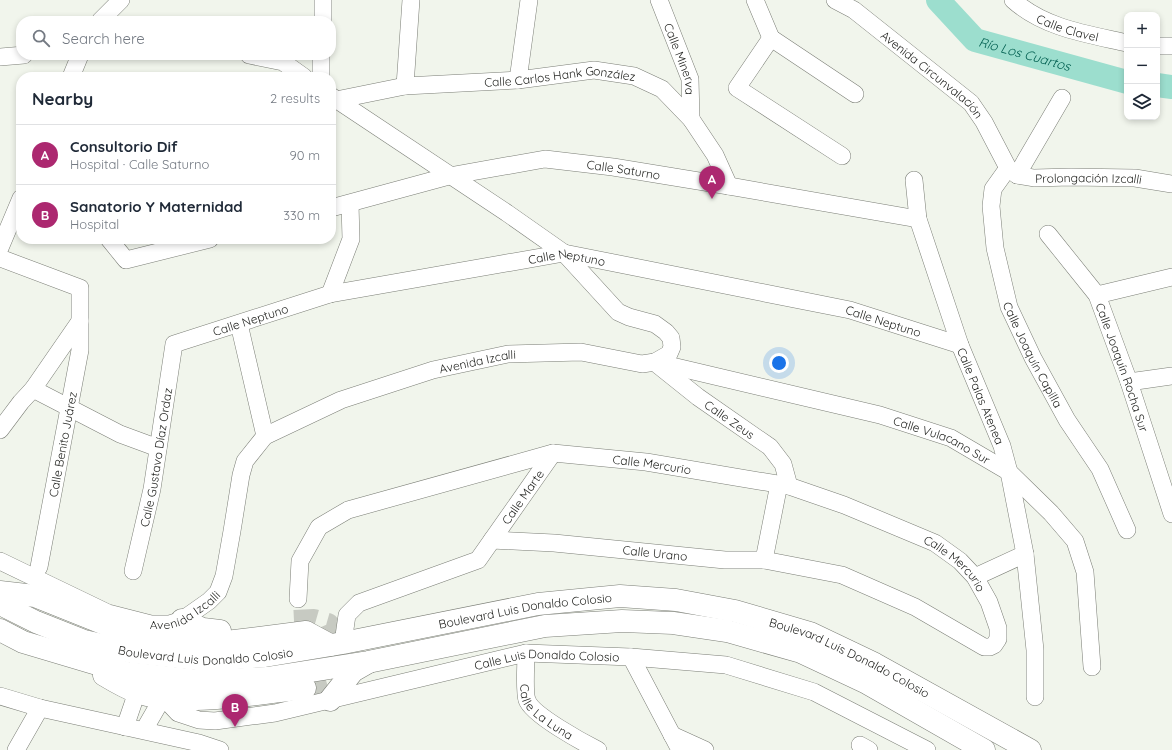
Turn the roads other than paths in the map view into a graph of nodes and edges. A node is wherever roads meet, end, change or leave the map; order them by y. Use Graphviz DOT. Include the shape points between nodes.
graph roads {
  1 [pos="121,0"];
  2 [pos="323,0"];
  3 [pos="411,0"];
  4 [pos="529,0"];
  5 [pos="659,0"];
  6 [pos="755,0"];
  7 [pos="835,0"];
  8 [pos="1013,0"];
  9 [pos="105,16"];
  10 [pos="323,16"];
  11 [pos="771,38"];
  12 [pos="1124,42"];
  13 [pos="1160,46"];
  14 [pos="1172,46"];
  15 [pos="16,56"];
  16 [pos="0,57"];
  17 [pos="78,60"];
  18 [pos="274,60"];
  19 [pos="321,60"];
  20 [pos="73,72"];
  21 [pos="297,72"];
  22 [pos="321,72"];
  23 [pos="518,80"];
  24 [pos="405,86"];
  25 [pos="855,94"];
  26 [pos="336,98"];
  27 [pos="1062,98"];
  28 [pos="336,101"];
  29 [pos="691,119"];
  30 [pos="842,156"];
  31 [pos="1013,172"];
  32 [pos="449,176"];
  33 [pos="914,180"];
  34 [pos="1172,184"];
  35 [pos="729,186"];
  36 [pos="350,204"];
  37 [pos="336,207"];
  38 [pos="16,210"];
  39 [pos="918,219"];
  40 [pos="1048,234"];
  41 [pos="113,244"];
  42 [pos="190,244"];
  43 [pos="0,248"];
  44 [pos="564,253"];
  45 [pos="0,258"];
  46 [pos="1172,277"];
  47 [pos="330,294"];
  48 [pos="1097,295"];
  49 [pos="80,321"];
  50 [pos="239,324"];
  51 [pos="174,344"];
  52 [pos="960,345"];
  53 [pos="655,362"];
  54 [pos="1172,376"];
  55 [pos="1129,382"];
  56 [pos="33,389"];
  57 [pos="69,409"];
  58 [pos="0,430"];
  59 [pos="265,436"];
  60 [pos="158,448"];
  61 [pos="553,453"];
  62 [pos="1010,472"];
  63 [pos="784,485"];
  64 [pos="1172,514"];
  65 [pos="1127,530"];
  66 [pos="492,540"];
  67 [pos="1025,554"];
  68 [pos="764,560"];
  69 [pos="0,561"];
  70 [pos="39,567"];
  71 [pos="133,571"];
  72 [pos="975,577"];
  73 [pos="0,592"];
  74 [pos="298,599"];
  75 [pos="0,604"];
  76 [pos="182,620"];
  77 [pos="294,621"];
  78 [pos="0,630"];
  79 [pos="336,644"];
  80 [pos="994,645"];
  81 [pos="526,653"];
  82 [pos="631,658"];
  83 [pos="79,660"];
  84 [pos="368,662"];
  85 [pos="1092,667"];
  86 [pos="305,688"];
  87 [pos="137,692"];
  88 [pos="0,696"];
  89 [pos="163,697"];
  90 [pos="1035,697"];
  91 [pos="198,699"];
  92 [pos="330,700"];
  93 [pos="40,708"];
  94 [pos="199,720"];
  95 [pos="126,727"];
  96 [pos="144,730"];
  97 [pos="672,735"];
  98 [pos="199,743"];
  99 [pos="916,747"];
  100 [pos="16,750"];
  101 [pos="220,750"];
  102 [pos="598,750"];
  103 [pos="680,750"];
  104 [pos="705,750"];
  105 [pos="984,750"];
  106 [pos="1030,750"];
  1 -- 9 [label="street"];
  2 -- 10 [label="street"];
  3 -- 24 [label="street"];
  4 -- 23 [label="street"];
  5 -- 29 [label="street, Calle Minerva" via="690,79"];
  6 -- 11 [label="street"];
  7 -- 31 [label="street, Avenida Circunvalación" via="854,10 971,103"];
  8 -- 12 [label="street, Calle Clavel" via="1039,18 1068,30"];
  11 -- 25 [label="street"];
  11 -- 30 [label="street" via="737,88"];
  13 -- 14 [label="street"];
  15 -- 16 [label="street"];
  17 -- 20 [label="street"];
  18 -- 21 [label="street" via="284,62"];
  19 -- 22 [label="street"];
  23 -- 24 [label="street, Calle Carlos Hank González"];
  23 -- 29 [label="street, Calle Carlos Hank González" via="594,70 634,76 662,89"];
  24 -- 26 [label="street, Calle Carlos Hank González"];
  27 -- 31 [label="street, Calle Joaquín Capilla"];
  28 -- 32 [label="street"];
  29 -- 35 [label="street, Calle Carlos Hank González" via="716,155"];
  31 -- 34 [label="street, Prolongación Izcalli" via="1034,178 1135,178"];
  31 -- 65 [label="street, Calle Joaquín Capilla" via="993,189 991,206 995,248 1009,307 1063,413 1100,469"];
  32 -- 35 [label="street, Calle Saturno" via="544,160 613,167"];
  32 -- 36 [label="street, Calle Saturno"];
  32 -- 44 [label="street"];
  33 -- 39 [label="street, Calle Palas Atenea"];
  35 -- 39 [label="street, Calle Saturno"];
  36 -- 37 [label="street, Calle Saturno"];
  36 -- 47 [label="street" via="351,239"];
  38 -- 43 [label="street"];
  39 -- 52 [label="street, Calle Palas Atenea"];
  40 -- 48 [label="street, Calle Joaquín Rocha Sur"];
  41 -- 42 [label="street" via="126,260"];
  44 -- 47 [label="street, Calle Neptuno"];
  44 -- 52 [label="street, Calle Neptuno" via="850,310"];
  44 -- 53 [label="street" via="618,312 655,324 666,332 671,338 672,347 669,354"];
  45 -- 49 [label="street, Calle Benito Juárez" via="80,288"];
  46 -- 48 [label="street"];
  47 -- 50 [label="street, Calle Neptuno"];
  48 -- 55 [label="street, Calle Joaquín Rocha Sur"];
  49 -- 56 [label="street"];
  49 -- 57 [label="street, Calle Benito Juárez" via="80,350"];
  50 -- 51 [label="street, Calle Neptuno"];
  50 -- 59 [label="street"];
  51 -- 60 [label="street, Calle Gustavo Díaz Ordaz"];
  52 -- 62 [label="street, Calle Palas Atenea" via="1002,446"];
  53 -- 59 [label="street, Avenida Izcalli" via="642,364 581,352 508,354 433,370 341,400"];
  53 -- 62 [label="street, Calle Vulacano Sur" via="880,415 951,438"];
  53 -- 63 [label="street, Calle Zeus" via="698,397 770,447 783,464"];
  54 -- 55 [label="street"];
  55 -- 64 [label="street, Calle Joaquín Rocha Sur"];
  56 -- 57 [label="street"];
  56 -- 58 [label="street"];
  57 -- 60 [label="street" via="120,434"];
  57 -- 70 [label="street, Calle Benito Juárez"];
  59 -- 76 [label="street, Avenida Izcalli" via="245,461 218,592"];
  60 -- 71 [label="street, Calle Gustavo Díaz Ordaz" via="152,489"];
  61 -- 63 [label="street, Calle Mercurio" via="646,462"];
  61 -- 66 [label="street, Calle Marte"];
  61 -- 74 [label="street, Calle Mercurio" via="348,510 319,527 300,561"];
  62 -- 67 [label="street, Calle Palas Atenea"];
  62 -- 85 [label="street, Calle Vulacano Sur" via="1075,541 1085,572"];
  63 -- 68 [label="street"];
  63 -- 72 [label="street, Calle Mercurio" via="844,505 935,543 960,561"];
  66 -- 68 [label="street, Calle Urano" via="554,543 725,560"];
  66 -- 79 [label="street" via="478,560 359,603 347,615"];
  67 -- 72 [label="street"];
  67 -- 90 [label="street, Calle Palas Atenea" via="1035,650"];
  68 -- 80 [label="street, Calle Urano" via="842,576 915,607 984,647"];
  69 -- 76 [label="street, Avenida Izcalli" via="108,613 151,624 169,624"];
  72 -- 80 [label="street, Calle Mercurio" via="989,602 998,628 998,639"];
  73 -- 79 [label="highway" via="35,596 105,624 164,638 226,642 306,632"];
  75 -- 79 [label="highway, Boulevard Luis Donaldo Colosio" via="84,641 132,652 206,660 265,656"];
  76 -- 77 [label="highway" via="203,629 232,632"];
  78 -- 83 [label="highway, Boulevard Luis Donaldo Colosio" via="23,642"];
  79 -- 106 [label="highway, Boulevard Luis Donaldo Colosio" via="538,604 620,596 676,600 735,611 810,633 875,664"];
  81 -- 82 [label="street, Calle Luis Donaldo Colosio"];
  81 -- 92 [label="street, Calle Luis Donaldo Colosio"];
  81 -- 102 [label="street, Calle La Luna" via="527,700 534,710"];
  82 -- 97 [label="street"];
  82 -- 99 [label="street, Calle Luis Donaldo Colosio" via="726,665 814,692"];
  83 -- 84 [label="highway, Boulevard Luis Donaldo Colosio" via="128,673 200,681 267,678"];
  83 -- 87 [label="highway"];
  84 -- 92 [label="highway" via="352,671"];
  84 -- 105 [label="highway, Boulevard Luis Donaldo Colosio" via="545,626 622,621 673,623 719,630 801,652 865,682"];
  86 -- 91 [label="highway"];
  87 -- 89 [label="highway"];
  87 -- 95 [label="street"];
  88 -- 93 [label="street"];
  89 -- 91 [label="highway"];
  89 -- 94 [label="street, Calle Luis Donaldo Colosio" via="178,713"];
  89 -- 96 [label="street"];
  91 -- 94 [label="street"];
  92 -- 94 [label="street, Calle Luis Donaldo Colosio" via="275,713"];
  93 -- 95 [label="street"];
  93 -- 100 [label="street"];
  94 -- 98 [label="street"];
  95 -- 96 [label="street"];
  96 -- 98 [label="street"];
  97 -- 103 [label="street"];
  97 -- 104 [label="street"];
  98 -- 101 [label="street"];
}
